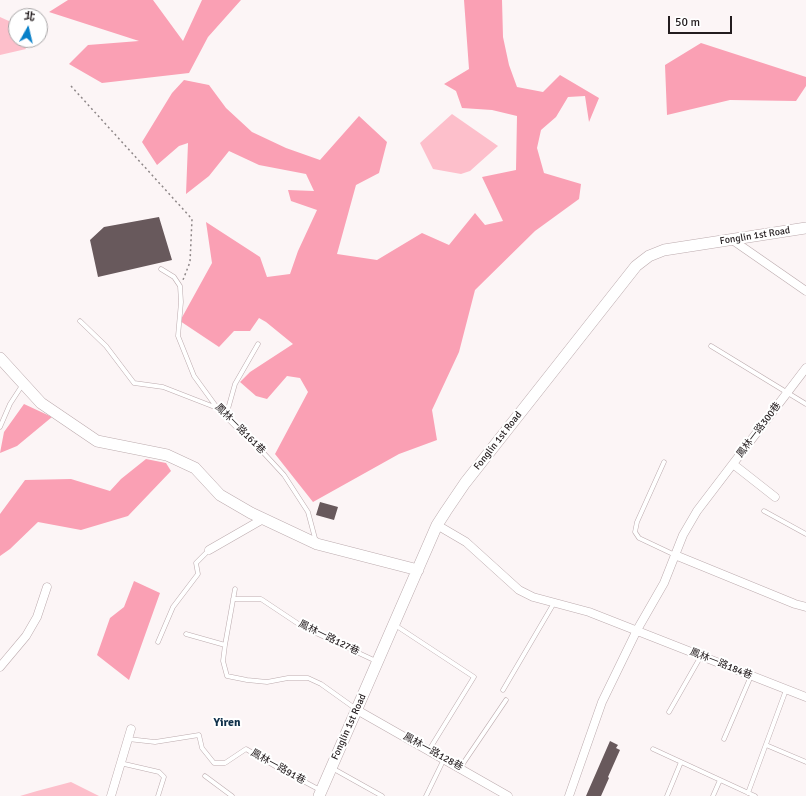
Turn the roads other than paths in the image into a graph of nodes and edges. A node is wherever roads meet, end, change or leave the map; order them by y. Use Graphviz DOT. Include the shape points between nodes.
graph roads {
  1 [pos="806,228"];
  2 [pos="731,239"];
  3 [pos="161,269"];
  4 [pos="806,292"];
  5 [pos="80,321"];
  6 [pos="258,344"];
  7 [pos="711,346"];
  8 [pos="0,358"];
  9 [pos="806,368"];
  10 [pos="24,384"];
  11 [pos="788,392"];
  12 [pos="806,404"];
  13 [pos="218,409"];
  14 [pos="226,416"];
  15 [pos="0,427"];
  16 [pos="664,462"];
  17 [pos="733,464"];
  18 [pos="775,497"];
  19 [pos="764,511"];
  20 [pos="263,519"];
  21 [pos="437,526"];
  22 [pos="806,534"];
  23 [pos="317,544"];
  24 [pos="209,550"];
  25 [pos="675,555"];
  26 [pos="418,570"];
  27 [pos="47,587"];
  28 [pos="235,590"];
  29 [pos="233,599"];
  30 [pos="554,603"];
  31 [pos="806,607"];
  32 [pos="395,624"];
  33 [pos="637,630"];
  34 [pos="186,634"];
  35 [pos="158,642"];
  36 [pos="225,645"];
  37 [pos="701,656"];
  38 [pos="2,662"];
  39 [pos="378,662"];
  40 [pos="751,676"];
  41 [pos="503,690"];
  42 [pos="786,690"];
  43 [pos="806,697"];
  44 [pos="506,700"];
  45 [pos="357,710"];
  46 [pos="669,712"];
  47 [pos="131,729"];
  48 [pos="128,739"];
  49 [pos="724,739"];
  50 [pos="766,745"];
  51 [pos="653,749"];
  52 [pos="429,750"];
  53 [pos="444,759"];
  54 [pos="681,762"];
  55 [pos="806,762"];
  56 [pos="120,763"];
  57 [pos="331,768"];
  58 [pos="460,768"];
  59 [pos="205,776"];
  60 [pos="720,780"];
  61 [pos="748,793"];
  62 [pos="320,794"];
  63 [pos="111,796"];
  64 [pos="158,796"];
  65 [pos="232,796"];
  66 [pos="382,796"];
  67 [pos="426,796"];
  68 [pos="508,796"];
  69 [pos="569,796"];
  70 [pos="668,796"];
  71 [pos="713,796"];
  72 [pos="755,796"];
  1 -- 2 [label="street, Fonglin 1st Road"];
  2 -- 4 [label="street"];
  2 -- 21 [label="street, Fonglin 1st Road" via="664,250 649,256 636,266 465,483"];
  3 -- 13 [label="lane, 鳳林一路161巷" via="174,277 180,286 178,336 194,376"];
  5 -- 13 [label="lane" via="106,346 134,383 163,387"];
  6 -- 14 [label="lane" via="235,384"];
  7 -- 11 [label="lane, 鳳林一路300巷"];
  8 -- 10 [label="street"];
  9 -- 11 [label="street, 鳳林一路300巷"];
  10 -- 15 [label="lane" via="10,404"];
  10 -- 20 [label="street" via="41,403 97,441 167,455 195,468 220,495"];
  11 -- 12 [label="lane, 鳳林一路300巷"];
  11 -- 17 [label="street, 鳳林一路300巷"];
  13 -- 14 [label="lane, 鳳林一路161巷"];
  14 -- 23 [label="lane, 鳳林一路161巷" via="284,475 308,512"];
  16 -- 25 [label="lane" via="635,532 639,538"];
  17 -- 18 [label="street, 鳳林一路300巷"];
  17 -- 25 [label="street" via="697,511"];
  19 -- 22 [label="lane"];
  20 -- 23 [label="street"];
  20 -- 24 [label="street"];
  21 -- 26 [label="street, Fonglin 1st Road"];
  21 -- 30 [label="street, 鳳林一路184巷" via="466,542 519,590"];
  23 -- 26 [label="street"];
  24 -- 35 [label="lane" via="196,562 198,574 173,607"];
  25 -- 31 [label="street"];
  25 -- 33 [label="street" via="664,583"];
  26 -- 32 [label="street, Fonglin 1st Road"];
  27 -- 38 [label="street" via="37,617 26,636"];
  28 -- 29 [label="lane"];
  29 -- 36 [label="lane"];
  29 -- 39 [label="lane, 鳳林一路127巷" via="261,599 302,627"];
  30 -- 33 [label="street, 鳳林一路184巷" via="590,612"];
  30 -- 41 [label="lane"];
  32 -- 39 [label="street, Fonglin 1st Road"];
  32 -- 52 [label="lane" via="474,677"];
  33 -- 37 [label="street, 鳳林一路184巷"];
  33 -- 69 [label="street" via="602,702"];
  34 -- 36 [label="lane"];
  36 -- 45 [label="lane" via="223,661 227,676 267,682 308,678 321,684"];
  37 -- 40 [label="street, 鳳林一路184巷"];
  37 -- 46 [label="lane"];
  39 -- 45 [label="street, Fonglin 1st Road"];
  40 -- 42 [label="street, 鳳林一路184巷"];
  40 -- 49 [label="lane"];
  42 -- 43 [label="street, 鳳林一路184巷"];
  42 -- 50 [label="lane"];
  44 -- 58 [label="lane"];
  45 -- 52 [label="street, 鳳林一路128巷"];
  45 -- 57 [label="street, Fonglin 1st Road"];
  47 -- 48 [label="street"];
  48 -- 56 [label="street"];
  48 -- 62 [label="lane, 鳳林一路91巷" via="155,742 199,735 202,748 214,762 225,763 246,749"];
  50 -- 55 [label="lane"];
  50 -- 61 [label="lane"];
  51 -- 54 [label="lane"];
  52 -- 53 [label="street, 鳳林一路128巷"];
  53 -- 58 [label="street, 鳳林一路128巷"];
  53 -- 67 [label="lane"];
  54 -- 60 [label="lane"];
  54 -- 70 [label="lane"];
  56 -- 63 [label="street"];
  56 -- 64 [label="lane" via="159,772 164,777"];
  57 -- 62 [label="street, Fonglin 1st Road"];
  57 -- 66 [label="lane"];
  58 -- 68 [label="street, 鳳林一路128巷"];
  59 -- 65 [label="lane"];
  60 -- 61 [label="lane"];
  60 -- 71 [label="lane"];
  61 -- 72 [label="lane"];
}
